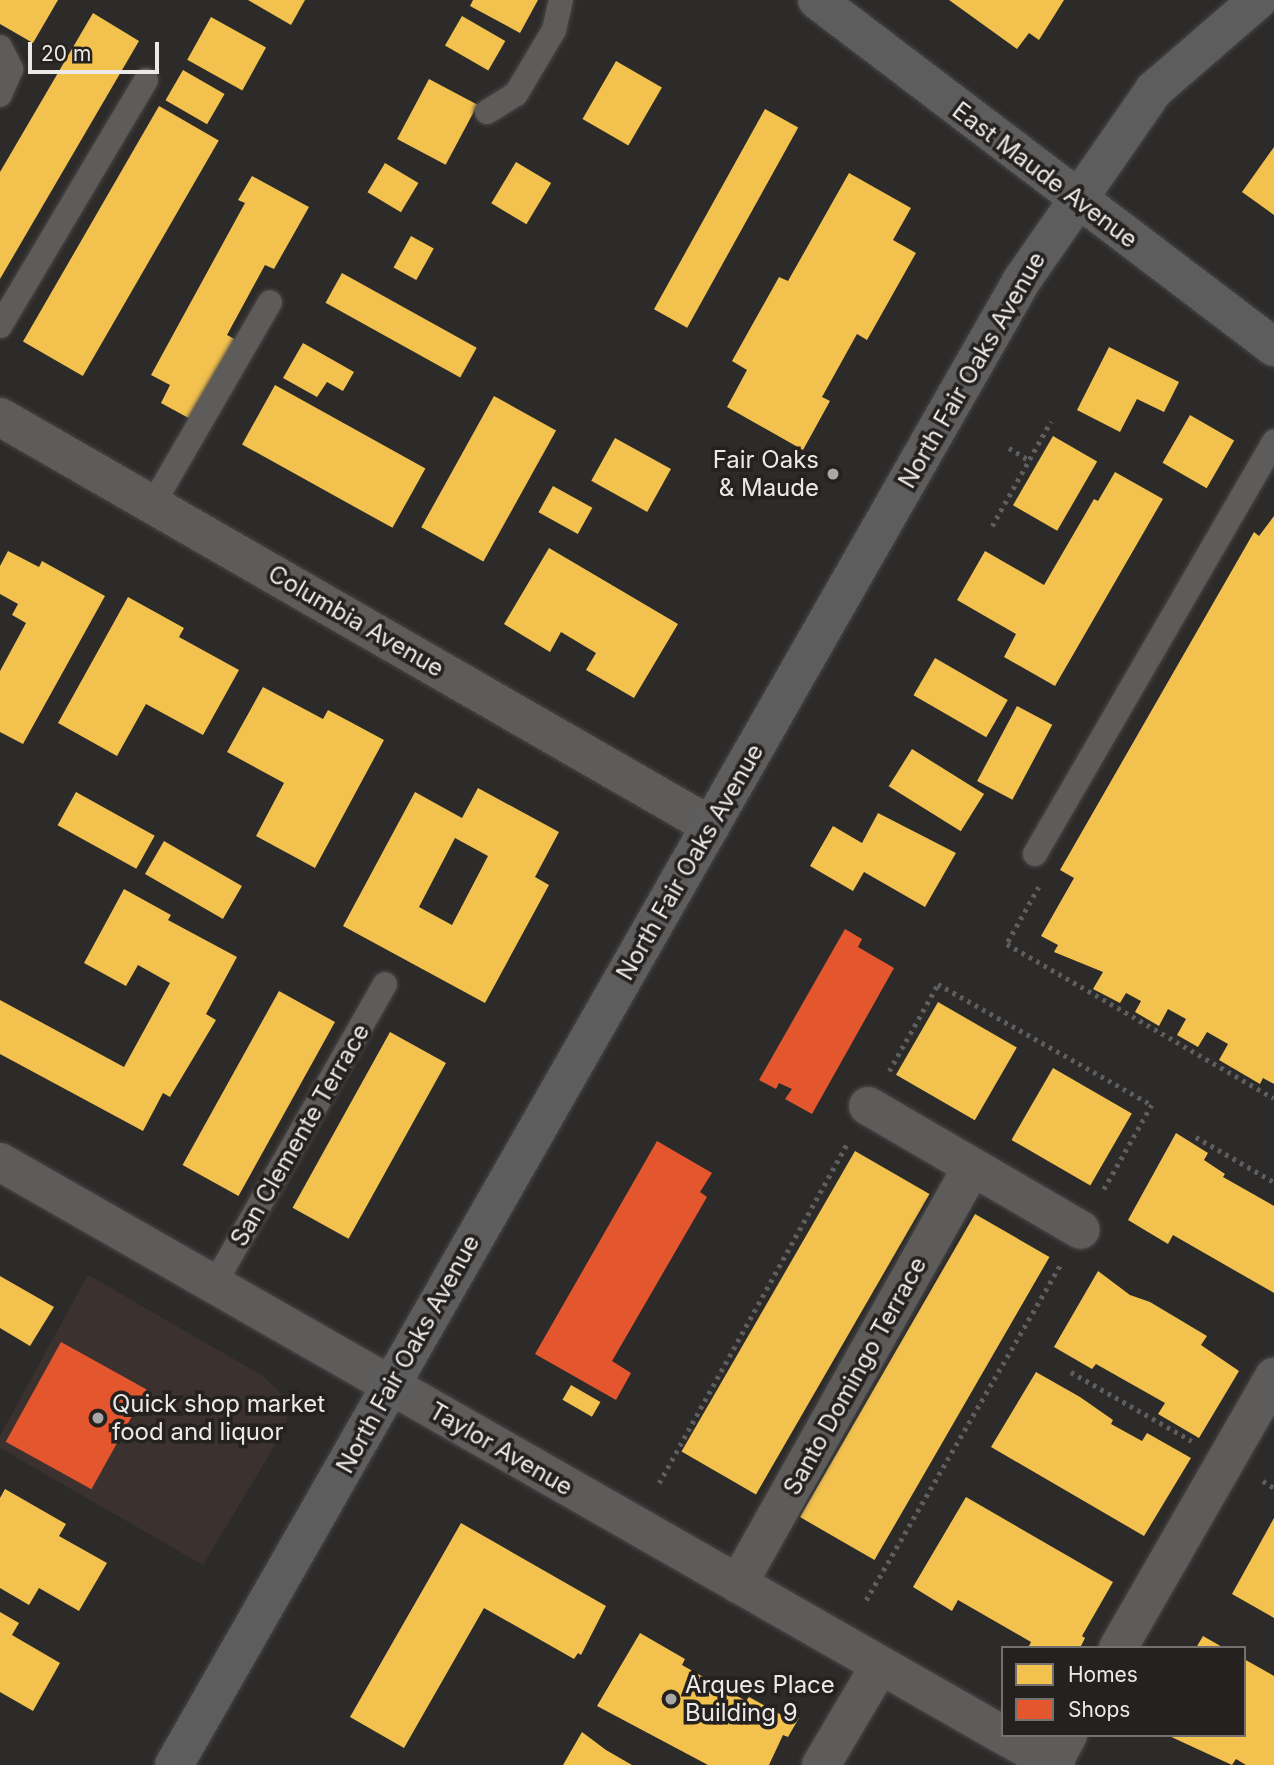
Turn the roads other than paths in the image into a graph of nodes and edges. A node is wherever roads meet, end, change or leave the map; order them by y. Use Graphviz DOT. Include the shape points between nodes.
graph roads {
  1 [pos="561,0"];
  2 [pos="817,0"];
  3 [pos="1258,0"];
  4 [pos="0,47"];
  5 [pos="146,80"];
  6 [pos="0,95"];
  7 [pos="487,112"];
  8 [pos="1075,200"];
  9 [pos="270,302"];
  10 [pos="0,326"];
  11 [pos="1274,347"];
  12 [pos="0,417"];
  13 [pos="1274,441"];
  14 [pos="153,504"];
  15 [pos="711,826"];
  16 [pos="1035,854"];
  17 [pos="385,984"];
  18 [pos="868,1106"];
  19 [pos="0,1162"];
  20 [pos="972,1167"];
  21 [pos="1081,1230"];
  22 [pos="214,1285"];
  23 [pos="1274,1377"];
  24 [pos="390,1385"];
  25 [pos="738,1584"];
  26 [pos="1119,1646"];
  27 [pos="879,1667"];
  28 [pos="1001,1734"];
  29 [pos="1009,1737"];
  30 [pos="1059,1755"];
  31 [pos="174,1765"];
  32 [pos="821,1765"];
  1 -- 7 [label="lane" via="554,30 516,94"];
  2 -- 8 [label="main road, East Maude Avenue"];
  3 -- 8 [label="main road, North Fair Oaks Avenue" via="1154,90"];
  4 -- 6 [label="lane" via="11,69"];
  5 -- 10 [label="lane"];
  8 -- 11 [label="main road, East Maude Avenue"];
  8 -- 15 [label="main road, North Fair Oaks Avenue" via="1002,315"];
  9 -- 14 [label="lane"];
  12 -- 14 [label="street, Columbia Avenue"];
  13 -- 16 [label="lane"];
  14 -- 15 [label="street, Columbia Avenue"];
  15 -- 24 [label="main road, North Fair Oaks Avenue"];
  17 -- 22 [label="lane, San Clemente Terrace"];
  18 -- 20 [label="street"];
  19 -- 22 [label="street, Taylor Avenue"];
  20 -- 21 [label="street"];
  20 -- 25 [label="street, Santo Domingo Terrace"];
  22 -- 24 [label="street, Taylor Avenue"];
  23 -- 26 [label="street"];
  24 -- 25 [label="street, Taylor Avenue"];
  24 -- 31 [label="main road, North Fair Oaks Avenue"];
  25 -- 27 [label="street, Taylor Avenue"];
  27 -- 28 [label="street, Taylor Avenue"];
  27 -- 32 [label="street"];
  29 -- 30 [label="street, Taylor Avenue"];
}
